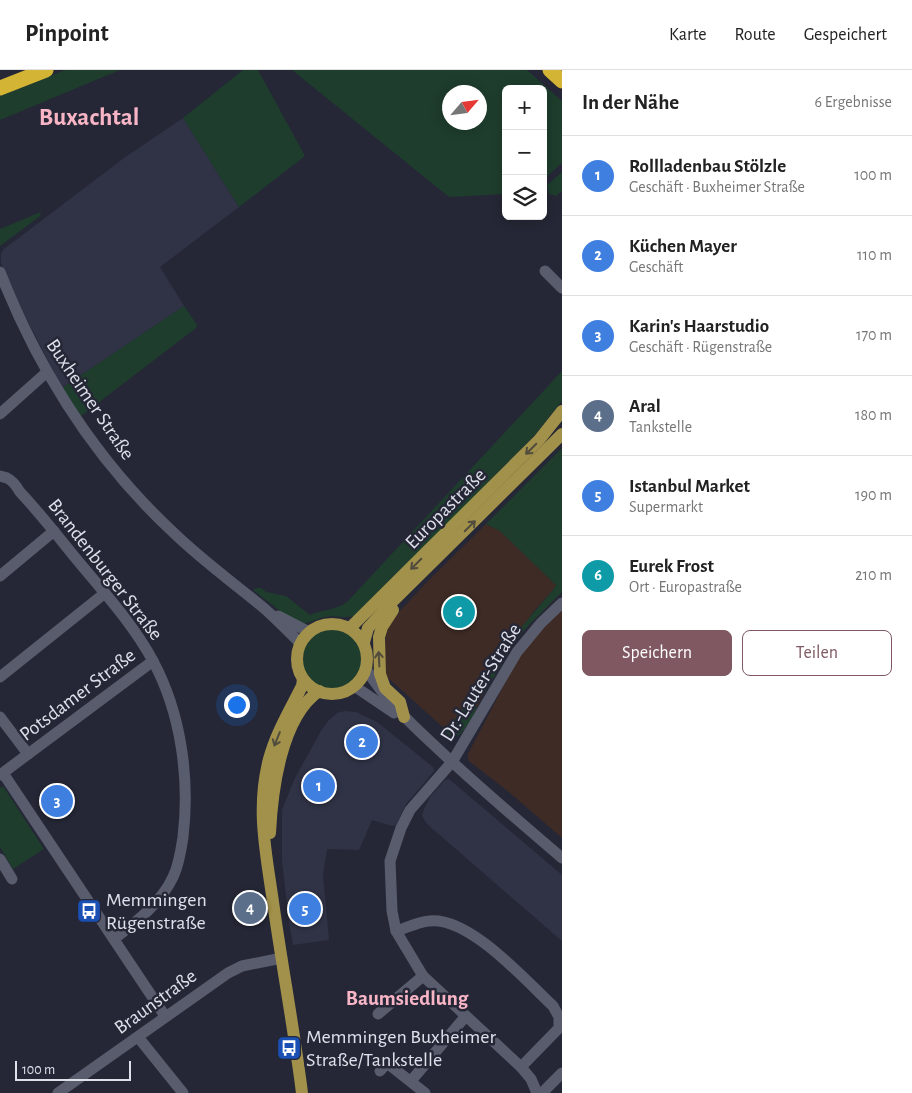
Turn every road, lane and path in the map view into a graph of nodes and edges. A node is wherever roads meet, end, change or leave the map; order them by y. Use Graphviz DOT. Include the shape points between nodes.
graph roads {
  1 [pos="20,70"];
  2 [pos="46,70"];
  3 [pos="550,70"];
  4 [pos="0,80"];
  5 [pos="562,81"];
  6 [pos="0,88"];
  7 [pos="545,271"];
  8 [pos="0,272"];
  9 [pos="562,288"];
  10 [pos="47,372"];
  11 [pos="562,411"];
  12 [pos="0,414"];
  13 [pos="562,434"];
  14 [pos="0,476"];
  15 [pos="54,531"];
  16 [pos="0,576"];
  17 [pos="410,585"];
  18 [pos="105,593"];
  19 [pos="562,602"];
  20 [pos="265,609"];
  21 [pos="350,628"];
  22 [pos="309,632"];
  23 [pos="364,642"];
  24 [pos="300,643"];
  25 [pos="153,661"];
  26 [pos="366,669"];
  27 [pos="0,677"];
  28 [pos="303,679"];
  29 [pos="354,686"];
  30 [pos="319,691"];
  31 [pos="0,717"];
  32 [pos="404,717"];
  33 [pos="28,754"];
  34 [pos="452,762"];
  35 [pos="1,774"];
  36 [pos="0,858"];
  37 [pos="562,858"];
  38 [pos="269,866"];
  39 [pos="12,879"];
  40 [pos="396,931"];
  41 [pos="114,939"];
  42 [pos="282,958"];
  43 [pos="423,976"];
  44 [pos="378,1014"];
  45 [pos="165,1016"];
  46 [pos="466,1017"];
  47 [pos="138,1037"];
  48 [pos="521,1067"];
  49 [pos="380,1071"];
  50 [pos="562,1073"];
  51 [pos="411,1081"];
  52 [pos="58,1093"];
  53 [pos="183,1093"];
  54 [pos="302,1093"];
  55 [pos="424,1093"];
  56 [pos="538,1093"];
  57 [pos="542,1093"];
  1 -- 4 [label="highway"];
  2 -- 6 [label="highway"];
  3 -- 5 [label="highway"];
  7 -- 9 [label="street"];
  8 -- 10 [label="street, Buxheimer Straße" via="22,326"];
  10 -- 12 [label="street"];
  10 -- 20 [label="street, Buxheimer Straße" via="80,425 133,492 197,554"];
  11 -- 21 [label="main road, Europastraße, one-way" via="539,440"];
  17 -- 13 [label="main road, Europastraße, one-way"];
  14 -- 15 [label="street, Brandenburger Straße" via="8,478"];
  15 -- 16 [label="street"];
  15 -- 18 [label="street, Brandenburger Straße"];
  17 -- 23 [label="main road, Europastraße" via="368,628"];
  32 -- 17 [label="main road, one-way" via="400,702 382,681 378,646 382,627"];
  18 -- 25 [label="street, Brandenburger Straße"];
  18 -- 27 [label="street"];
  19 -- 34 [label="street, Dr.-Lauter-Straße" via="517,652"];
  20 -- 22 [label="street, Buxheimer Straße"];
  20 -- 24 [label="street, Buxheimer Straße"];
  21 -- 22 [label="main road" via="329,623"];
  21 -- 23 [label="main road"];
  22 -- 24 [label="main road"];
  23 -- 26 [label="main road"];
  24 -- 28 [label="main road" via="297,665"];
  25 -- 33 [label="street, Potsdamer Straße"];
  25 -- 41 [label="street, Brandenburger Straße" via="171,705 180,747 185,807 182,847 174,877 166,889 143,916"];
  26 -- 29 [label="main road"];
  26 -- 32 [label="street"];
  28 -- 30 [label="main road"];
  28 -- 38 [label="main road, one-way" via="269,758 262,816"];
  29 -- 30 [label="main road" via="341,693"];
  29 -- 32 [label="street"];
  30 -- 38 [label="main road" via="304,704 293,726 274,781"];
  31 -- 33 [label="street"];
  32 -- 34 [label="street"];
  33 -- 35 [label="street, Potsdamer Straße"];
  34 -- 37 [label="street"];
  34 -- 40 [label="street, Dr.-Lauter-Straße" via="410,810 390,861"];
  35 -- 41 [label="street"];
  36 -- 39 [label="street"];
  38 -- 42 [label="main road"];
  40 -- 43 [label="street"];
  40 -- 48 [label="street" via="430,921 456,925 483,940 553,1006 559,1016 559,1028"];
  41 -- 45 [label="street"];
  42 -- 45 [label="street, Braunstraße" via="235,969"];
  42 -- 54 [label="main road"];
  43 -- 44 [label="street"];
  43 -- 46 [label="street"];
  45 -- 47 [label="street, Braunstraße"];
  46 -- 48 [label="street"];
  46 -- 51 [label="street"];
  47 -- 52 [label="street, Braunstraße"];
  47 -- 53 [label="street"];
  48 -- 56 [label="street"];
  49 -- 51 [label="street" via="386,1063"];
  50 -- 57 [label="street"];
  51 -- 55 [label="street"];
}
